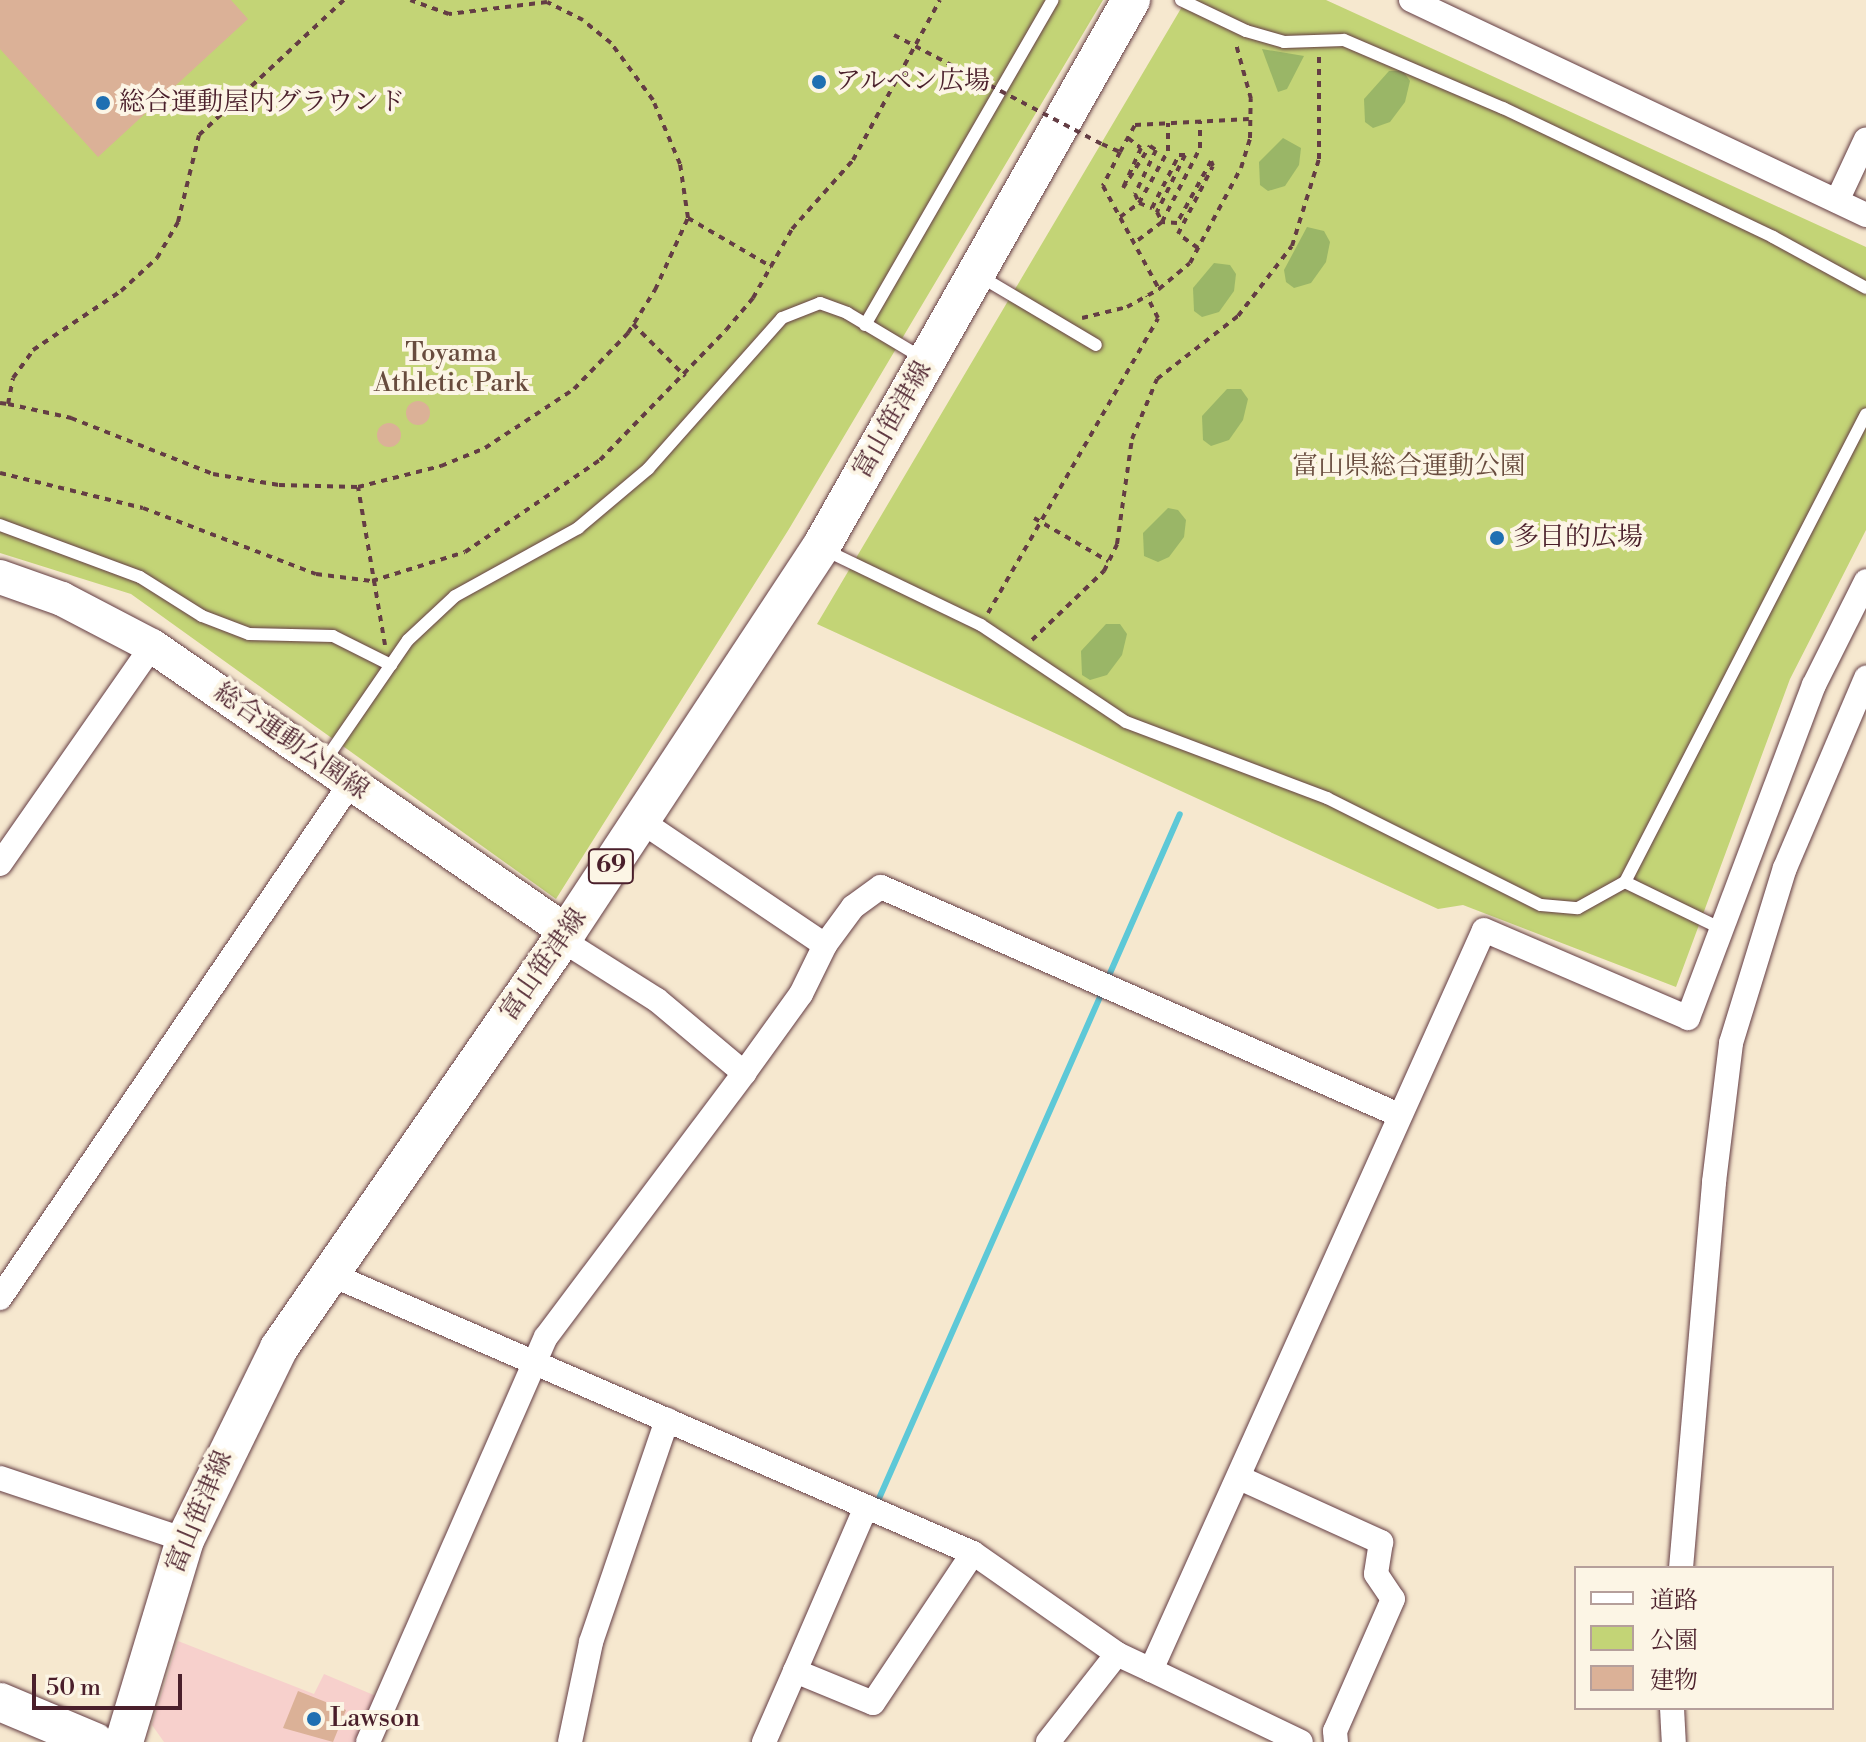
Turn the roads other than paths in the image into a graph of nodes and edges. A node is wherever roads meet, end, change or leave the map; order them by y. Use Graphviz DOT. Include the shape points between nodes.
graph roads {
  1 [pos="1053,0"];
  2 [pos="1131,0"];
  3 [pos="1181,0"];
  4 [pos="1411,0"];
  5 [pos="1866,139"];
  6 [pos="1837,201"];
  7 [pos="1866,215"];
  8 [pos="975,274"];
  9 [pos="1866,288"];
  10 [pos="865,325"];
  11 [pos="1096,345"];
  12 [pos="927,360"];
  13 [pos="1865,418"];
  14 [pos="0,525"];
  15 [pos="821,547"];
  16 [pos="0,577"];
  17 [pos="1866,581"];
  18 [pos="152,646"];
  19 [pos="391,665"];
  20 [pos="1866,678"];
  21 [pos="336,774"];
  22 [pos="641,821"];
  23 [pos="0,864"];
  24 [pos="1625,882"];
  25 [pos="1722,929"];
  26 [pos="565,936"];
  27 [pos="825,945"];
  28 [pos="744,1073"];
  29 [pos="1399,1115"];
  30 [pos="330,1274"];
  31 [pos="0,1298"];
  32 [pos="533,1362"];
  33 [pos="667,1420"];
  34 [pos="0,1478"];
  35 [pos="1242,1479"];
  36 [pos="872,1509"];
  37 [pos="185,1540"];
  38 [pos="973,1553"];
  39 [pos="1681,1566"];
  40 [pos="1117,1654"];
  41 [pos="1151,1670"];
  42 [pos="800,1674"];
  43 [pos="0,1702"];
  44 [pos="1672,1710"];
  45 [pos="371,1741"];
  46 [pos="95,1742"];
  47 [pos="124,1742"];
  48 [pos="570,1742"];
  49 [pos="764,1742"];
  50 [pos="1048,1742"];
  51 [pos="1301,1742"];
  52 [pos="1336,1742"];
  53 [pos="1674,1742"];
  1 -- 10 [label="lane"];
  2 -- 8 [label="main road, 富山笹津線 / 69"];
  3 -- 9 [label="lane" via="1284,42 1344,40 1503,108 1829,265"];
  4 -- 6 [label="street"];
  5 -- 6 [label="street"];
  6 -- 7 [label="street"];
  8 -- 11 [label="lane"];
  8 -- 12 [label="main road, 富山笹津線 / 69"];
  10 -- 12 [label="lane"];
  10 -- 19 [label="lane" via="820,303 782,318 648,469 578,528 455,596 408,640"];
  12 -- 15 [label="main road, 富山笹津線 / 69"];
  13 -- 24 [label="lane"];
  14 -- 19 [label="lane" via="140,577 202,616 249,634 333,636"];
  15 -- 22 [label="main road, 富山笹津線 / 69"];
  15 -- 24 [label="lane" via="981,625 1126,722 1327,798 1541,905 1578,908"];
  16 -- 18 [label="main road, 総合運動公園線" via="62,599"];
  17 -- 25 [label="street" via="1814,685"];
  18 -- 21 [label="main road, 総合運動公園線"];
  18 -- 23 [label="street"];
  19 -- 21 [label="lane"];
  20 -- 39 [label="street" via="1785,868 1731,1043"];
  21 -- 26 [label="main road, 総合運動公園線"];
  21 -- 31 [label="street"];
  22 -- 26 [label="main road, 富山笹津線 / 69"];
  22 -- 27 [label="street"];
  24 -- 25 [label="lane"];
  25 -- 29 [label="street" via="1688,1018 1484,930"];
  26 -- 28 [label="street" via="657,1000"];
  26 -- 30 [label="main road, 富山笹津線 / 69"];
  27 -- 28 [label="street" via="801,994"];
  27 -- 29 [label="street" via="853,907 881,887"];
  28 -- 32 [label="street" via="546,1337"];
  29 -- 35 [label="street"];
  30 -- 32 [label="street"];
  30 -- 37 [label="main road, 富山笹津線 / 69" via="279,1348"];
  32 -- 33 [label="street"];
  32 -- 45 [label="street"];
  33 -- 36 [label="street"];
  33 -- 48 [label="street" via="591,1642"];
  34 -- 37 [label="street"];
  35 -- 41 [label="street"];
  35 -- 52 [label="street" via="1381,1542 1376,1574 1393,1599 1335,1731"];
  36 -- 38 [label="street"];
  36 -- 42 [label="street"];
  37 -- 47 [label="main road, 富山笹津線 / 69"];
  38 -- 40 [label="street"];
  38 -- 42 [label="street" via="873,1703"];
  40 -- 41 [label="street"];
  40 -- 50 [label="street"];
  41 -- 51 [label="street"];
  42 -- 49 [label="street"];
  43 -- 46 [label="main road"];
  44 -- 53 [label="street"];
}
